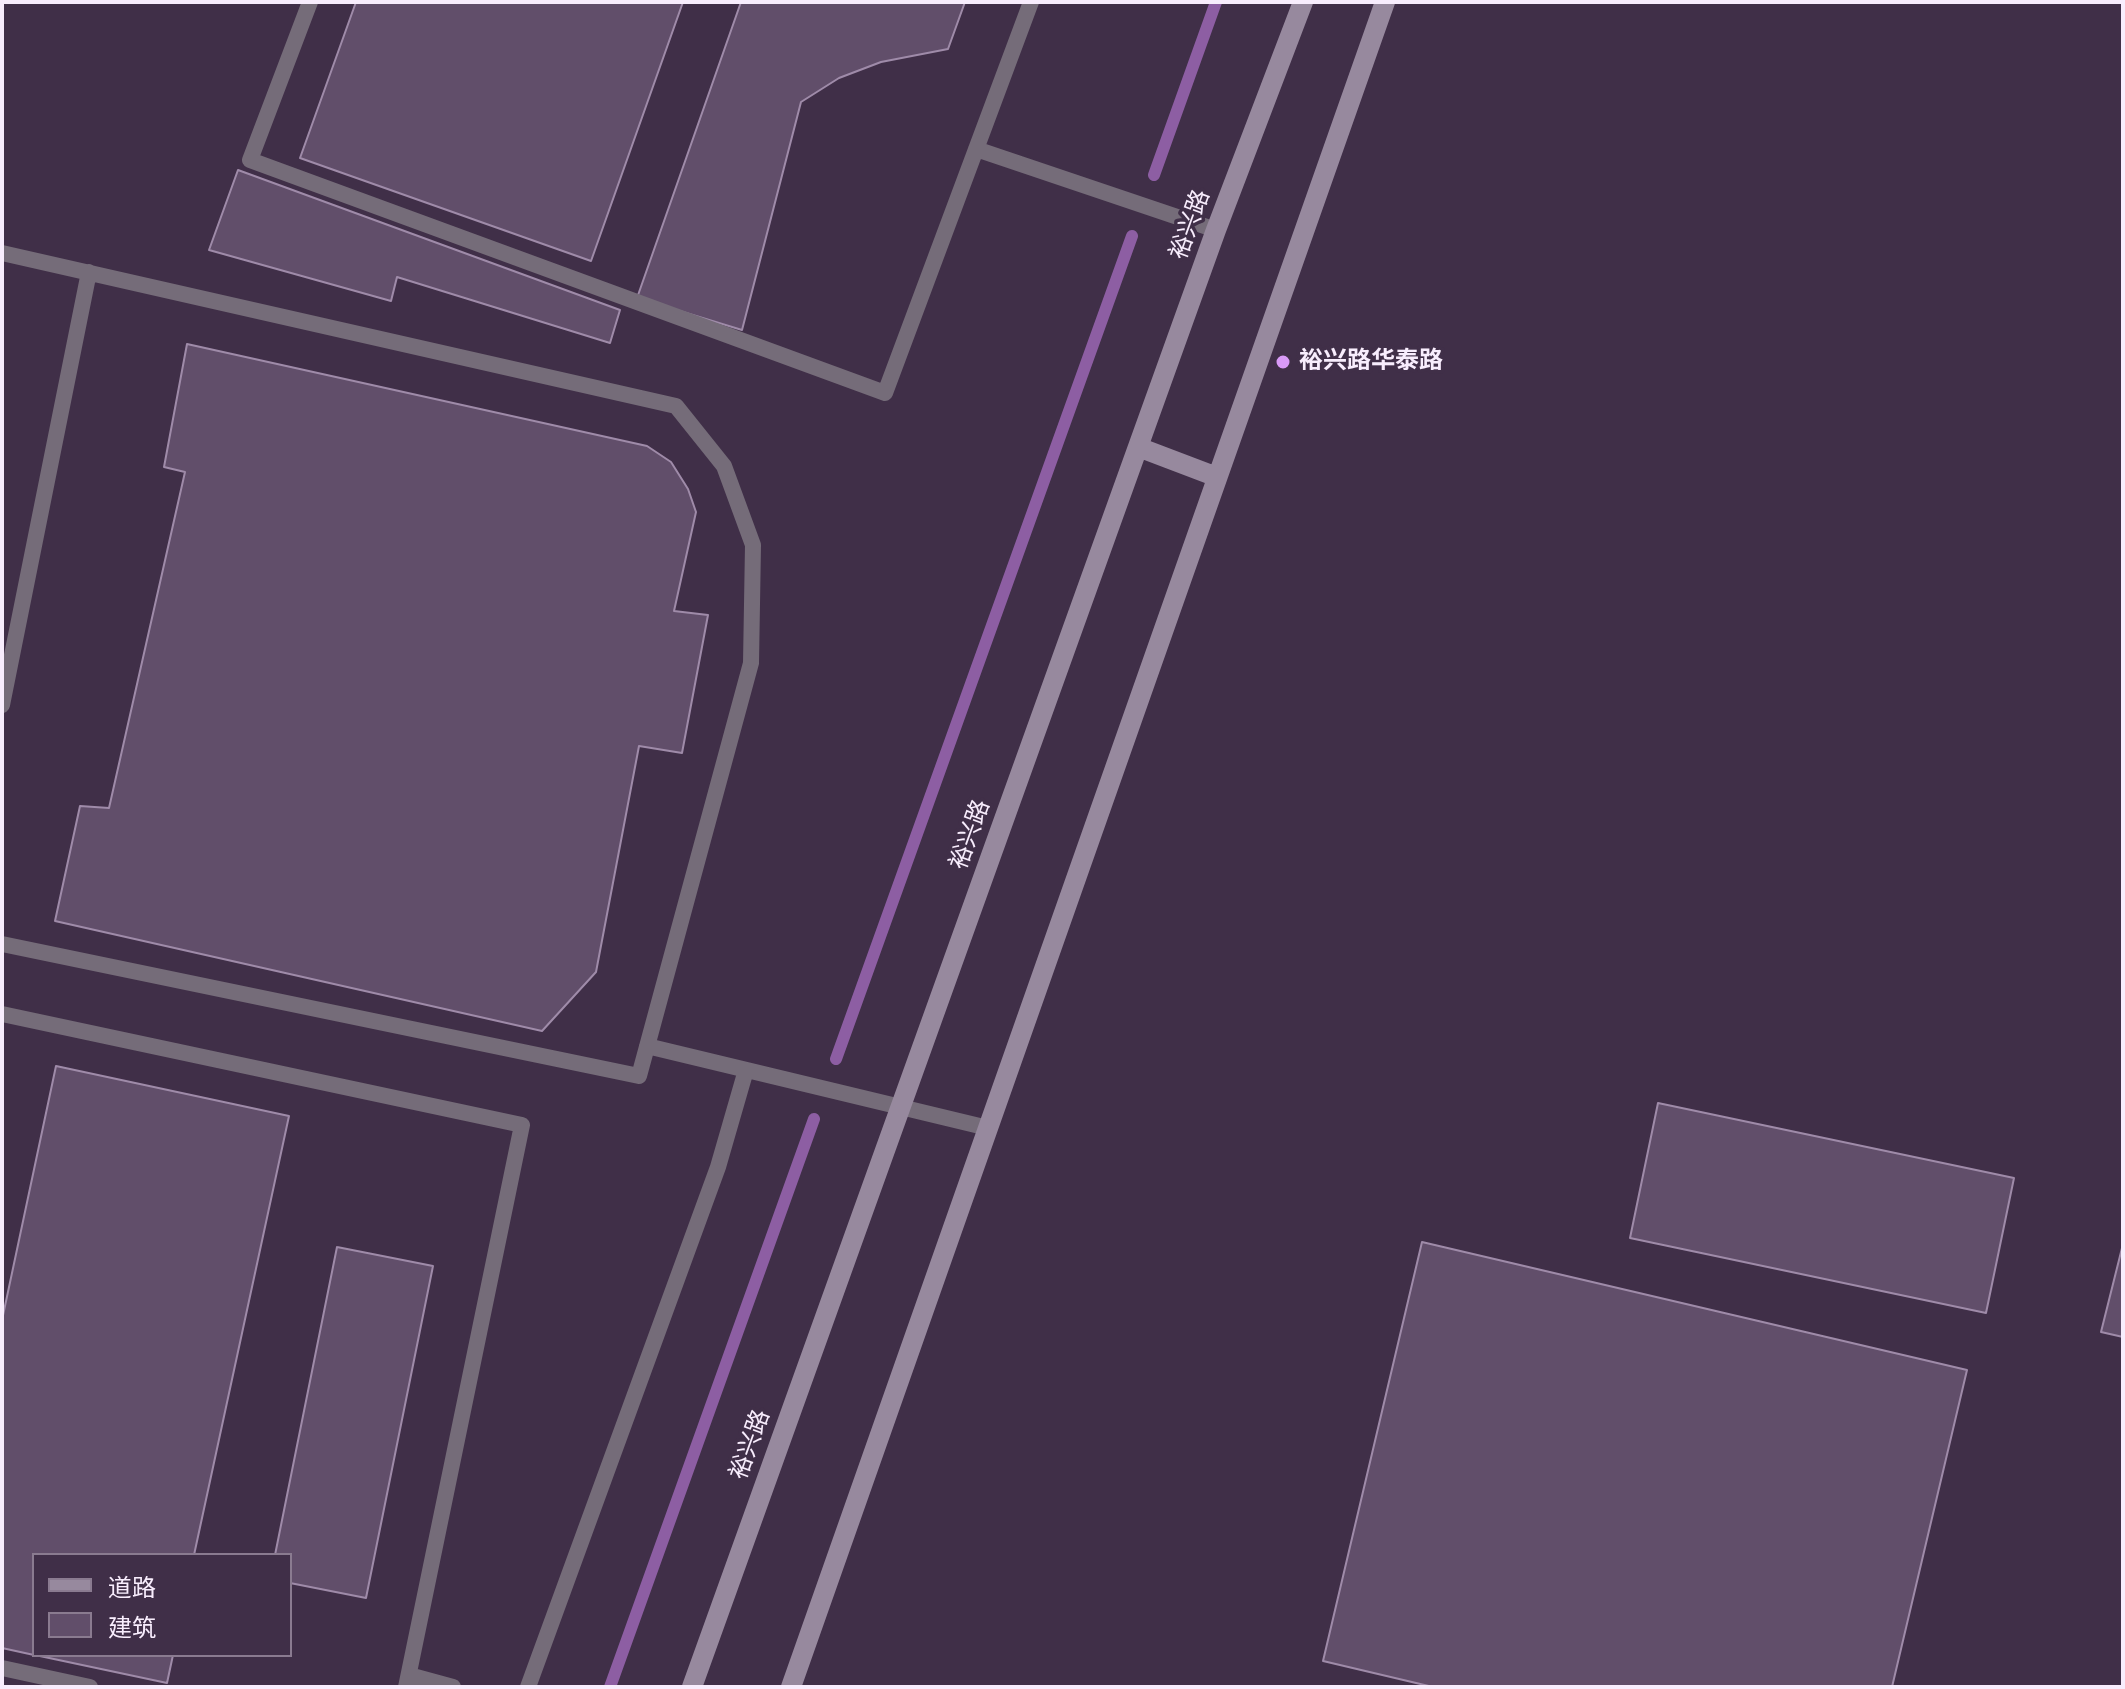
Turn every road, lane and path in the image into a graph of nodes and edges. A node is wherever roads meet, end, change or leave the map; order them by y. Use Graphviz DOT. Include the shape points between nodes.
graph roads {
  1 [pos="310,2"];
  2 [pos="1031,2"];
  3 [pos="1303,2"];
  4 [pos="1385,2"];
  5 [pos="976,149"];
  6 [pos="1216,230"];
  7 [pos="2,253"];
  8 [pos="89,272"];
  9 [pos="1138,447"];
  10 [pos="1217,477"];
  11 [pos="2,705"];
  12 [pos="2,944"];
  13 [pos="2,1014"];
  14 [pos="647,1046"];
  15 [pos="746,1070"];
  16 [pos="900,1107"];
  17 [pos="988,1128"];
  18 [pos="2,1668"];
  19 [pos="408,1681"];
  20 [pos="90,1687"];
  21 [pos="453,1687"];
  22 [pos="528,1687"];
  23 [pos="692,1687"];
  24 [pos="791,1687"];
  1 -- 5 [label="lane" via="250,160 885,393"];
  2 -- 5 [label="lane"];
  3 -- 6 [label="main road, 裕兴路"];
  4 -- 10 [label="main road"];
  5 -- 6 [label="lane"];
  6 -- 9 [label="main road, 裕兴路"];
  7 -- 8 [label="lane"];
  8 -- 11 [label="lane"];
  8 -- 14 [label="lane" via="676,406 724,466 753,545 751,663"];
  9 -- 10 [label="main road"];
  9 -- 16 [label="main road, 裕兴路"];
  10 -- 17 [label="main road"];
  12 -- 14 [label="lane" via="639,1076"];
  13 -- 19 [label="lane" via="522,1125"];
  14 -- 15 [label="lane"];
  15 -- 16 [label="lane"];
  15 -- 22 [label="lane" via="718,1167"];
  16 -- 17 [label="lane"];
  16 -- 23 [label="main road, 裕兴路"];
  17 -- 24 [label="main road"];
  18 -- 20 [label="lane"];
  19 -- 21 [label="lane"];
}
